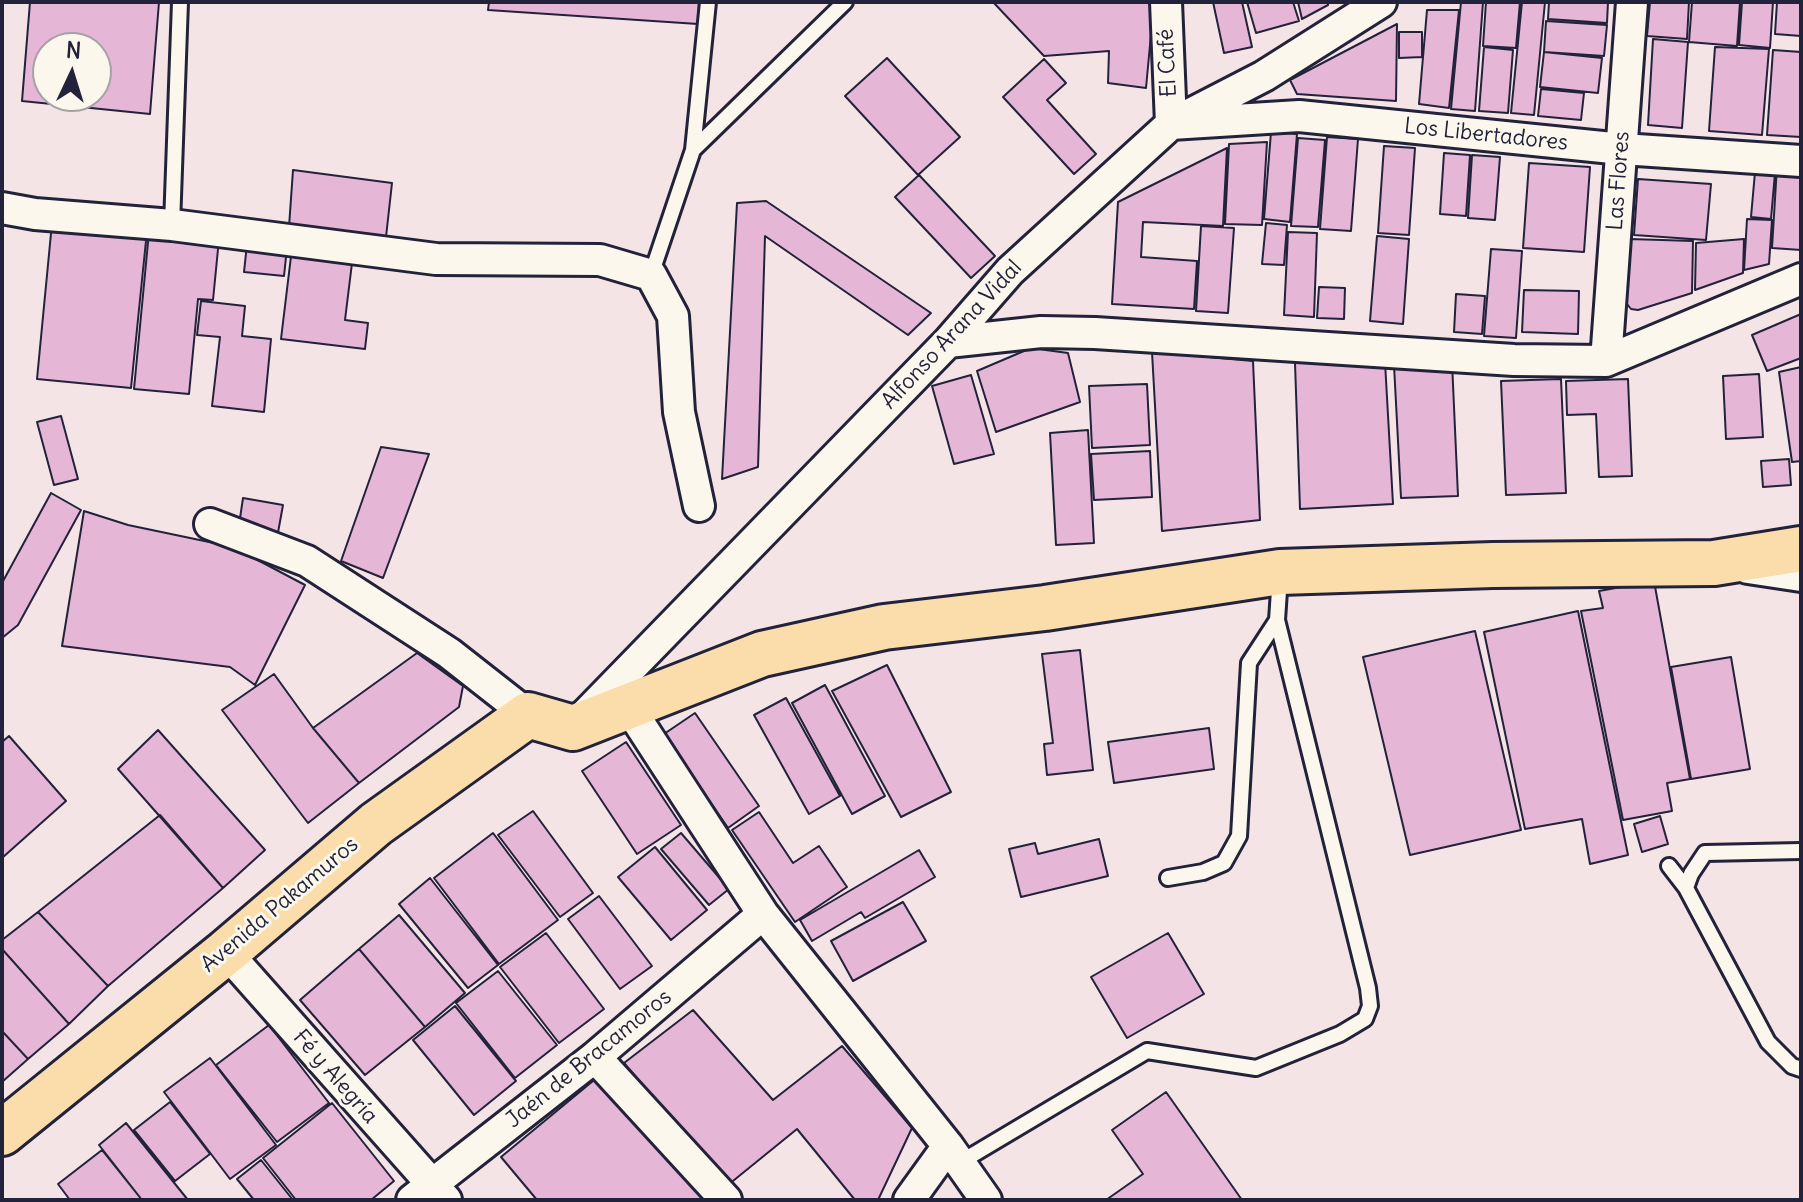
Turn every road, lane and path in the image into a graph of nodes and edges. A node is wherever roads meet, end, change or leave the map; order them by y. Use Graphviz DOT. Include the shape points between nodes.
graph roads {
  1 [pos="180,2"];
  2 [pos="708,2"];
  3 [pos="845,2"];
  4 [pos="1166,2"];
  5 [pos="1381,2"];
  6 [pos="1632,2"];
  7 [pos="1171,124"];
  8 [pos="1622,149"];
  9 [pos="693,150"];
  10 [pos="1801,161"];
  11 [pos="2,208"];
  12 [pos="172,225"];
  13 [pos="651,275"];
  14 [pos="1801,279"];
  15 [pos="948,342"];
  16 [pos="1606,361"];
  17 [pos="699,506"];
  18 [pos="210,524"];
  19 [pos="1801,549"];
  20 [pos="1714,563"];
  21 [pos="1280,572"];
  22 [pos="1801,576"];
  23 [pos="1277,620"];
  24 [pos="628,706"];
  25 [pos="528,715"];
  26 [pos="573,728"];
  27 [pos="1801,851"];
  28 [pos="1669,866"];
  29 [pos="1168,878"];
  30 [pos="1686,888"];
  31 [pos="763,914"];
  32 [pos="226,952"];
  33 [pos="595,1057"];
  34 [pos="1801,1069"];
  35 [pos="2,1133"];
  36 [pos="954,1154"];
  37 [pos="429,1195"];
  38 [pos="726,1200"];
  39 [pos="909,1200"];
  40 [pos="986,1200"];
  1 -- 12 [label="lane"];
  2 -- 9 [label="lane"];
  3 -- 9 [label="lane"];
  4 -- 7 [label="street, El Café"];
  5 -- 7 [label="street, Alfonso Arana Vidal" via="1264,76"];
  6 -- 8 [label="street, Las Flores"];
  7 -- 8 [label="street, Los Libertadores" via="1299,116"];
  7 -- 15 [label="street, Alfonso Arana Vidal" via="1010,271"];
  8 -- 10 [label="street, Los Libertadores"];
  8 -- 16 [label="street, Las Flores"];
  9 -- 13 [label="lane"];
  11 -- 12 [label="street"];
  12 -- 13 [label="street" via="436,259 600,260"];
  13 -- 17 [label="street" via="673,316 679,412"];
  14 -- 16 [label="street"];
  15 -- 16 [label="street" via="1041,332 1095,333 1514,360"];
  15 -- 26 [label="street, Alfonso Arana Vidal"];
  18 -- 25 [label="street" via="307,561 449,653"];
  19 -- 20 [label="highway"];
  20 -- 21 [label="highway"];
  20 -- 22 [label="street"];
  21 -- 23 [label="lane"];
  21 -- 24 [label="highway" via="884,627 762,654"];
  23 -- 29 [label="lane" via="1249,663 1239,836 1224,863"];
  23 -- 36 [label="lane" via="1368,988 1365,1019 1256,1068 1147,1051"];
  24 -- 26 [label="highway"];
  24 -- 31 [label="street"];
  25 -- 26 [label="highway"];
  25 -- 32 [label="highway, Avenida Pakamuros" via="376,824"];
  27 -- 30 [label="lane" via="1705,853"];
  28 -- 30 [label="lane"];
  30 -- 34 [label="lane" via="1768,1042"];
  31 -- 33 [label="street, Jaén de Bracamoros"];
  31 -- 36 [label="street"];
  32 -- 35 [label="highway, Avenida Pakamuros"];
  32 -- 37 [label="street, Fé y Alegría"];
  33 -- 37 [label="street, Jaén de Bracamoros"];
  33 -- 38 [label="street"];
  36 -- 39 [label="street"];
  36 -- 40 [label="street"];
}
